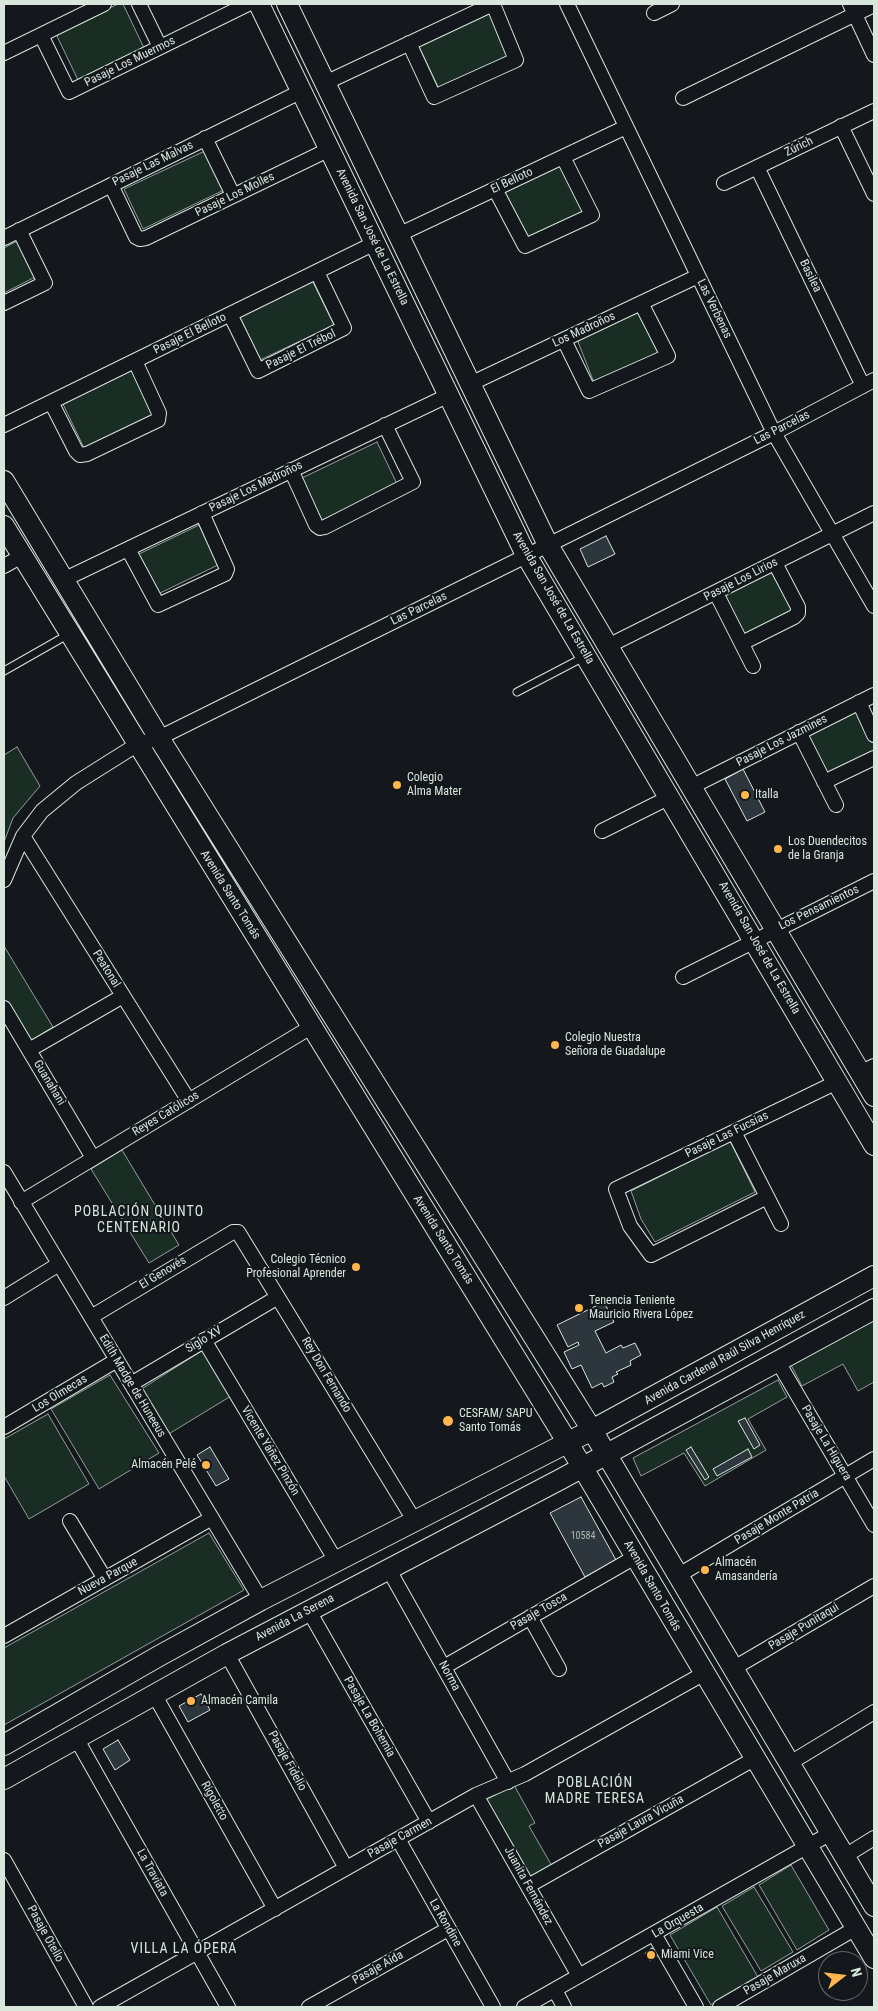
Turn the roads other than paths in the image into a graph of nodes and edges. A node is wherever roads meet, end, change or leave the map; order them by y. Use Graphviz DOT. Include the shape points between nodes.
graph roads {
  1 [pos="104,4"];
  2 [pos="139,4"];
  3 [pos="248,4"];
  4 [pos="259,4"];
  5 [pos="287,4"];
  6 [pos="493,4"];
  7 [pos="567,4"];
  8 [pos="672,4"];
  9 [pos="874,5"];
  10 [pos="852,9"];
  11 [pos="654,13"];
  12 [pos="41,34"];
  13 [pos="409,44"];
  14 [pos="160,47"];
  15 [pos="4,52"];
  16 [pos="874,56"];
  17 [pos="325,83"];
  18 [pos="302,91"];
  19 [pos="683,98"];
  20 [pos="874,111"];
  21 [pos="841,126"];
  22 [pos="626,127"];
  23 [pos="205,138"];
  24 [pos="330,149"];
  25 [pos="563,156"];
  26 [pos="757,167"];
  27 [pos="724,183"];
  28 [pos="110,185"];
  29 [pos="496,189"];
  30 [pos="874,194"];
  31 [pos="233,195"];
  32 [pos="19,230"];
  33 [pos="398,235"];
  34 [pos="4,238"];
  35 [pos="375,244"];
  36 [pos="317,272"];
  37 [pos="698,276"];
  38 [pos="642,303"];
  39 [pos="4,304"];
  40 [pos="230,314"];
  41 [pos="564,340"];
  42 [pos="135,361"];
  43 [pos="869,383"];
  44 [pos="470,384"];
  45 [pos="448,395"];
  46 [pos="51,402"];
  47 [pos="4,425"];
  48 [pos="385,425"];
  49 [pos="774,433"];
  50 [pos="291,470"];
  51 [pos="4,481"];
  52 [pos="202,513"];
  53 [pos="874,514"];
  54 [pos="4,526"];
  55 [pos="832,535"];
  56 [pos="548,545"];
  57 [pos="128,549"];
  58 [pos="22,556"];
  59 [pos="526,556"];
  60 [pos="775,563"];
  61 [pos="4,566"];
  62 [pos="63,580"];
  63 [pos="716,593"];
  64 [pos="874,606"];
  65 [pos="70,634"];
  66 [pos="742,643"];
  67 [pos="608,646"];
  68 [pos="586,656"];
  69 [pos="753,666"];
  70 [pos="4,671"];
  71 [pos="517,692"];
  72 [pos="874,695"];
  73 [pos="859,702"];
  74 [pos="799,732"];
  75 [pos="874,735"];
  76 [pos="159,738"];
  77 [pos="138,744"];
  78 [pos="874,758"];
  79 [pos="824,782"];
  80 [pos="691,787"];
  81 [pos="670,797"];
  82 [pos="836,805"];
  83 [pos="602,831"];
  84 [pos="23,836"];
  85 [pos="4,880"];
  86 [pos="874,881"];
  87 [pos="775,929"];
  88 [pos="755,940"];
  89 [pos="683,977"];
  90 [pos="123,996"];
  91 [pos="4,1008"];
  92 [pos="311,1027"];
  93 [pos="29,1050"];
  94 [pos="867,1069"];
  95 [pos="837,1082"];
  96 [pos="874,1096"];
  97 [pos="188,1101"];
  98 [pos="734,1132"];
  99 [pos="874,1145"];
  100 [pos="93,1158"];
  101 [pos="4,1174"];
  102 [pos="768,1197"];
  103 [pos="21,1202"];
  104 [pos="781,1224"];
  105 [pos="237,1231"];
  106 [pos="59,1264"];
  107 [pos="874,1276"];
  108 [pos="278,1297"];
  109 [pos="4,1298"];
  110 [pos="874,1309"];
  111 [pos="90,1317"];
  112 [pos="204,1340"];
  113 [pos="116,1360"];
  114 [pos="778,1362"];
  115 [pos="131,1384"];
  116 [pos="4,1427"];
  117 [pos="578,1437"];
  118 [pos="874,1459"];
  119 [pos="593,1462"];
  120 [pos="845,1476"];
  121 [pos="212,1518"];
  122 [pos="414,1520"];
  123 [pos="70,1521"];
  124 [pos="874,1525"];
  125 [pos="635,1557"];
  126 [pos="336,1560"];
  127 [pos="389,1570"];
  128 [pos="679,1575"];
  129 [pos="105,1579"];
  130 [pos="874,1586"];
  131 [pos="261,1600"];
  132 [pos="308,1611"];
  133 [pos="530,1617"];
  134 [pos="4,1636"];
  135 [pos="227,1654"];
  136 [pos="444,1667"];
  137 [pos="734,1668"];
  138 [pos="559,1669"];
  139 [pos="704,1674"];
  140 [pos="154,1694"];
  141 [pos="874,1712"];
  142 [pos="76,1738"];
  143 [pos="4,1745"];
  144 [pos="754,1758"];
  145 [pos="790,1763"];
  146 [pos="4,1779"];
  147 [pos="508,1782"];
  148 [pos="476,1795"];
  149 [pos="429,1822"];
  150 [pos="831,1833"];
  151 [pos="874,1838"];
  152 [pos="398,1839"];
  153 [pos="808,1847"];
  154 [pos="845,1856"];
  155 [pos="4,1860"];
  156 [pos="346,1868"];
  157 [pos="528,1886"];
  158 [pos="874,1906"];
  159 [pos="275,1908"];
  160 [pos="856,1928"];
  161 [pos="448,1929"];
  162 [pos="654,1934"];
  163 [pos="197,1952"];
  164 [pos="874,1958"];
  165 [pos="579,1976"];
  166 [pos="555,1990"];
  167 [pos="86,2007"];
  168 [pos="100,2007"];
  169 [pos="228,2007"];
  170 [pos="309,2007"];
  171 [pos="493,2007"];
  172 [pos="524,2007"];
  173 [pos="564,2007"];
  174 [pos="696,2007"];
  175 [pos="720,2007"];
  1 -- 12 [label="street"];
  2 -- 14 [label="street"];
  3 -- 14 [label="street, Pasaje Los Muermos"];
  4 -- 18 [label="main road, Avenida San José de La Estrella"];
  5 -- 17 [label="main road, Avenida San José de La Estrella"];
  6 -- 13 [label="street"];
  6 -- 13 [label="street" via="516,60 434,97"];
  7 -- 22 [label="street, Las Verbenas"];
  8 -- 11 [label="street"];
  9 -- 10 [label="street"];
  10 -- 16 [label="street"];
  10 -- 19 [label="street"];
  12 -- 14 [label="street, Pasaje Los Muermos" via="68,92"];
  12 -- 15 [label="street"];
  13 -- 17 [label="street"];
  17 -- 33 [label="main road, Avenida San José de La Estrella"];
  18 -- 23 [label="street, Pasaje Las Malvas"];
  18 -- 24 [label="main road, Avenida San José de La Estrella"];
  20 -- 21 [label="street, Zúrich"];
  21 -- 26 [label="street, Zúrich"];
  21 -- 30 [label="street"];
  22 -- 25 [label="street, El Belloto"];
  22 -- 37 [label="street, Las Verbenas"];
  23 -- 28 [label="street, Pasaje Las Malvas"];
  23 -- 31 [label="street"];
  24 -- 31 [label="street, Pasaje Los Molles"];
  24 -- 35 [label="main road, Avenida San José de La Estrella"];
  25 -- 29 [label="street, El Belloto"];
  25 -- 29 [label="street" via="592,215 525,246"];
  26 -- 27 [label="street, Zúrich"];
  26 -- 43 [label="street, Basilea"];
  28 -- 31 [label="street, Pasaje Los Molles" via="136,237 140,239"];
  28 -- 32 [label="street, Pasaje Las Malvas"];
  29 -- 33 [label="street, El Belloto"];
  32 -- 34 [label="street, Pasaje Las Malvas"];
  32 -- 39 [label="street" via="45,283"];
  33 -- 44 [label="main road, Avenida San José de La Estrella"];
  35 -- 36 [label="street, Pasaje El Belloto"];
  35 -- 45 [label="main road, Avenida San José de La Estrella"];
  36 -- 40 [label="street, Pasaje El Belloto"];
  36 -- 40 [label="street, Pasaje El Trébol" via="344,328 258,371"];
  37 -- 38 [label="street, Los Madroños"];
  37 -- 49 [label="street, Las Verbenas"];
  38 -- 41 [label="street, Los Madroños"];
  38 -- 41 [label="street" via="668,356 589,391"];
  40 -- 42 [label="street, Pasaje El Belloto"];
  41 -- 44 [label="street, Los Madroños"];
  42 -- 46 [label="street, Pasaje El Belloto"];
  42 -- 46 [label="street" via="159,413 158,420 80,455"];
  43 -- 49 [label="street, Las Parcelas"];
  44 -- 56 [label="main road, Avenida San José de La Estrella"];
  45 -- 48 [label="street, Pasaje Los Madroños"];
  45 -- 59 [label="main road, Avenida San José de La Estrella"];
  46 -- 47 [label="street, Pasaje El Belloto"];
  48 -- 50 [label="street, Pasaje Los Madroños"];
  48 -- 50 [label="street" via="412,482 325,527 316,525"];
  49 -- 55 [label="street, Las Verbenas"];
  49 -- 56 [label="street, Las Parcelas"];
  50 -- 52 [label="street, Pasaje Los Madroños"];
  51 -- 62 [label="main road, Avenida Santo Tomás"];
  52 -- 57 [label="street, Pasaje Los Madroños"];
  52 -- 57 [label="street" via="227,572 162,604 155,603"];
  53 -- 55 [label="street, Pasaje Los Lirios"];
  54 -- 58 [label="main road, Avenida Santo Tomás"];
  55 -- 60 [label="street, Pasaje Los Lirios"];
  55 -- 64 [label="street, Las Verbenas"];
  56 -- 59 [label="street, Las Parcelas"];
  56 -- 67 [label="main road, Avenida San José de La Estrella"];
  57 -- 62 [label="street, Pasaje Los Madroños"];
  58 -- 61 [label="street"];
  58 -- 65 [label="main road, Avenida Santo Tomás"];
  59 -- 68 [label="main road, Avenida San José de La Estrella"];
  59 -- 76 [label="street, Las Parcelas"];
  60 -- 63 [label="street, Pasaje Los Lirios"];
  60 -- 66 [label="street" via="798,607 798,613 794,618"];
  62 -- 76 [label="main road, Avenida Santo Tomás"];
  63 -- 66 [label="street"];
  63 -- 67 [label="street, Pasaje Los Lirios"];
  65 -- 70 [label="lane"];
  65 -- 77 [label="main road, Avenida Santo Tomás"];
  66 -- 69 [label="street"];
  67 -- 80 [label="main road, Avenida San José de La Estrella"];
  68 -- 71 [label="lane"];
  68 -- 81 [label="main road, Avenida San José de La Estrella"];
  72 -- 73 [label="street, Pasaje Los Jazmines"];
  73 -- 74 [label="street, Pasaje Los Jazmines"];
  73 -- 75 [label="street"];
  74 -- 79 [label="street"];
  74 -- 80 [label="street, Pasaje Los Jazmines"];
  76 -- 77 [label="street, Las Parcelas"];
  76 -- 117 [label="main road, Avenida Santo Tomás"];
  77 -- 84 [label="street, Las Parcelas" via="64,792 42,811"];
  77 -- 92 [label="main road, Avenida Santo Tomás"];
  78 -- 79 [label="street"];
  79 -- 82 [label="street"];
  80 -- 87 [label="main road, Avenida San José de La Estrella"];
  81 -- 83 [label="street"];
  81 -- 88 [label="main road, Avenida San José de La Estrella"];
  84 -- 85 [label="street, Las Parcelas"];
  84 -- 90 [label="street, Peatonal"];
  86 -- 87 [label="street, Los Pensamientos"];
  87 -- 88 [label="street, Los Pensamientos"];
  87 -- 94 [label="main road, Avenida San José de La Estrella"];
  88 -- 89 [label="street, Los Pensamientos"];
  88 -- 95 [label="main road, Avenida San José de La Estrella"];
  90 -- 93 [label="street"];
  90 -- 97 [label="street, Peatonal"];
  91 -- 93 [label="street, Guanahani"];
  92 -- 97 [label="street, Reyes Católicos"];
  92 -- 117 [label="main road, Avenida Santo Tomás"];
  93 -- 100 [label="street, Guanahani"];
  94 -- 96 [label="main road, Avenida San José de La Estrella"];
  95 -- 98 [label="street, Pasaje Las Fucsias"];
  95 -- 99 [label="main road, Avenida San José de La Estrella"];
  97 -- 100 [label="street, Reyes Católicos"];
  98 -- 102 [label="street"];
  98 -- 102 [label="street, Pasaje Las Fucsias" via="616,1189 630,1226 651,1255"];
  100 -- 103 [label="street, Reyes Católicos"];
  101 -- 103 [label="street, Edith Madge de Huneeus"];
  102 -- 104 [label="street"];
  103 -- 106 [label="street, Edith Madge de Huneeus"];
  105 -- 108 [label="street, Rey Don Fernando"];
  105 -- 111 [label="street, El Genovés"];
  106 -- 109 [label="street"];
  106 -- 111 [label="street, Edith Madge de Huneeus"];
  107 -- 117 [label="main road, Avenida Cardenal Raúl Silva Henríquez"];
  108 -- 112 [label="street, Siglo XV"];
  108 -- 122 [label="street, Rey Don Fernando"];
  110 -- 114 [label="main road"];
  111 -- 113 [label="street, Edith Madge de Huneeus"];
  112 -- 115 [label="street, Siglo XV"];
  112 -- 126 [label="street, Vicente Yáñez Pinzón"];
  113 -- 115 [label="street, Edith Madge de Huneeus"];
  113 -- 116 [label="street, Los Olmecas"];
  114 -- 119 [label="main road"];
  114 -- 120 [label="street, Pasaje La Higuera"];
  115 -- 121 [label="street, Edith Madge de Huneeus"];
  117 -- 119 [label="main road, Avenida Santo Tomás"];
  117 -- 119 [label="main road, Avenida Santo Tomás"];
  117 -- 122 [label="main road"];
  118 -- 120 [label="street, Pasaje Monte Patria"];
  119 -- 125 [label="main road, Avenida Santo Tomás"];
  119 -- 127 [label="main road, Avenida La Serena"];
  119 -- 128 [label="main road, Avenida Santo Tomás"];
  120 -- 124 [label="street, Pasaje La Higuera"];
  120 -- 128 [label="street, Pasaje Monte Patria"];
  121 -- 129 [label="street, Nueva Parque"];
  121 -- 131 [label="street, Edith Madge de Huneeus"];
  122 -- 126 [label="main road"];
  123 -- 129 [label="street"];
  125 -- 133 [label="street, Pasaje Tosca"];
  125 -- 139 [label="main road, Avenida Santo Tomás"];
  126 -- 131 [label="main road"];
  127 -- 132 [label="main road, Avenida La Serena"];
  127 -- 136 [label="street, Norma"];
  128 -- 137 [label="main road, Avenida Santo Tomás"];
  129 -- 134 [label="street, Nueva Parque"];
  130 -- 137 [label="street, Pasaje Punitaqui"];
  131 -- 143 [label="main road"];
  132 -- 135 [label="main road, Avenida La Serena"];
  132 -- 149 [label="street, Pasaje La Bohemia"];
  133 -- 136 [label="street, Pasaje Tosca"];
  133 -- 138 [label="street"];
  135 -- 140 [label="main road, Avenida La Serena"];
  135 -- 156 [label="street, Pasaje Fidelio"];
  136 -- 147 [label="street, Norma"];
  137 -- 145 [label="main road, Avenida Santo Tomás"];
  139 -- 144 [label="main road, Avenida Santo Tomás"];
  139 -- 147 [label="street, Pasaje Carmen"];
  140 -- 142 [label="main road, Avenida La Serena"];
  140 -- 159 [label="street, Rigoletto"];
  141 -- 145 [label="street"];
  142 -- 146 [label="main road, Avenida La Serena"];
  142 -- 163 [label="street, La Traviata"];
  144 -- 153 [label="main road, Avenida Santo Tomás"];
  144 -- 157 [label="street, Pasaje Laura Vicuña"];
  145 -- 150 [label="main road, Avenida Santo Tomás"];
  147 -- 148 [label="street, Pasaje Carmen"];
  148 -- 149 [label="street, Pasaje Carmen"];
  148 -- 157 [label="street, Juanita Fernández"];
  149 -- 152 [label="street, Pasaje Carmen"];
  150 -- 153 [label="street, La Orquesta"];
  150 -- 154 [label="main road, Avenida Santo Tomás"];
  151 -- 154 [label="street"];
  152 -- 156 [label="street, Pasaje Carmen"];
  152 -- 161 [label="street, La Rondine"];
  153 -- 160 [label="main road, Avenida Santo Tomás"];
  153 -- 162 [label="street, La Orquesta"];
  154 -- 158 [label="main road, Avenida Santo Tomás"];
  155 -- 167 [label="street, Pasaje Otello"];
  156 -- 159 [label="street, Pasaje Carmen"];
  157 -- 165 [label="street, Juanita Fernández"];
  159 -- 163 [label="street, Pasaje Carmen"];
  160 -- 164 [label="main road, Avenida Santo Tomás"];
  160 -- 175 [label="street, Pasaje Maruxa"];
  161 -- 170 [label="street, Pasaje Aída"];
  161 -- 171 [label="street, La Rondine"];
  162 -- 165 [label="street, La Orquesta"];
  162 -- 174 [label="street"];
  163 -- 168 [label="street, Pasaje Carmen"];
  163 -- 169 [label="street, La Traviata"];
  165 -- 166 [label="street, La Orquesta"];
  166 -- 172 [label="street, La Orquesta"];
  166 -- 173 [label="street"];
}
